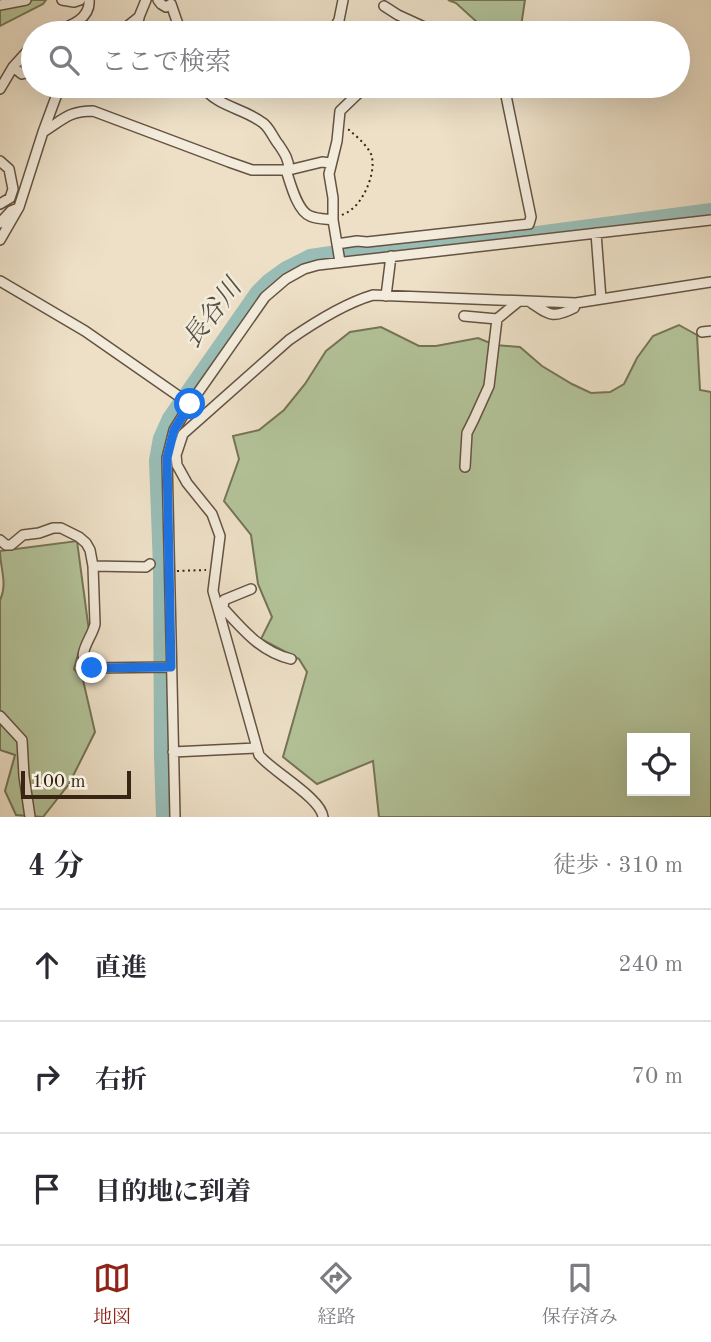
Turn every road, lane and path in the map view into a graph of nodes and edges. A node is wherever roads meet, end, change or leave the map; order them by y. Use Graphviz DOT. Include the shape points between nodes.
graph roads {
  1 [pos="26,0"];
  2 [pos="62,0"];
  3 [pos="80,0"];
  4 [pos="89,0"];
  5 [pos="146,0"];
  6 [pos="158,0"];
  7 [pos="343,0"];
  8 [pos="0,5"];
  9 [pos="384,6"];
  10 [pos="139,17"];
  11 [pos="78,21"];
  12 [pos="134,21"];
  13 [pos="138,21"];
  14 [pos="177,21"];
  15 [pos="338,21"];
  16 [pos="411,21"];
  17 [pos="21,58"];
  18 [pos="13,67"];
  19 [pos="21,73"];
  20 [pos="0,89"];
  21 [pos="56,98"];
  22 [pos="213,98"];
  23 [pos="351,98"];
  24 [pos="507,98"];
  25 [pos="339,122"];
  26 [pos="43,132"];
  27 [pos="0,161"];
  28 [pos="331,163"];
  29 [pos="287,170"];
  30 [pos="0,204"];
  31 [pos="18,209"];
  32 [pos="711,220"];
  33 [pos="333,222"];
  34 [pos="0,223"];
  35 [pos="596,233"];
  36 [pos="0,240"];
  37 [pos="337,244"];
  38 [pos="391,256"];
  39 [pos="340,262"];
  40 [pos="0,281"];
  41 [pos="711,282"];
  42 [pos="386,296"];
  43 [pos="601,299"];
  44 [pos="524,301"];
  45 [pos="464,316"];
  46 [pos="497,319"];
  47 [pos="188,407"];
  48 [pos="201,419"];
  49 [pos="465,467"];
  50 [pos="0,540"];
  51 [pos="150,564"];
  52 [pos="93,566"];
  53 [pos="214,570"];
  54 [pos="169,571"];
  55 [pos="251,589"];
  56 [pos="220,609"];
  57 [pos="291,659"];
  58 [pos="171,667"];
  59 [pos="0,716"];
  60 [pos="257,748"];
  61 [pos="173,752"];
  62 [pos="30,817"];
  63 [pos="175,817"];
  64 [pos="323,817"];
  1 -- 8 [label="street"];
  2 -- 3 [label="street"];
  4 -- 11 [label="street"];
  5 -- 10 [label="street"];
  6 -- 14 [label="street" via="166,7 171,4"];
  7 -- 15 [label="street"];
  9 -- 16 [label="street"];
  10 -- 12 [label="street"];
  10 -- 13 [label="street"];
  17 -- 18 [label="street"];
  18 -- 19 [label="street"];
  18 -- 20 [label="street"];
  21 -- 26 [label="street"];
  22 -- 29 [label="street" via="267,126 289,161"];
  23 -- 25 [label="street" via="340,111"];
  24 -- 37 [label="street" via="531,217 528,224"];
  25 -- 28 [label="street"];
  25 -- 33 [label="path" via="366,146 373,164 357,203"];
  26 -- 29 [label="street" via="66,115 93,110 253,170"];
  26 -- 31 [label="street"];
  27 -- 30 [label="street" via="9,169 13,189 10,198"];
  28 -- 29 [label="street"];
  28 -- 33 [label="street"];
  29 -- 33 [label="street" via="304,213"];
  31 -- 34 [label="street"];
  31 -- 36 [label="street"];
  32 -- 35 [label="street"];
  33 -- 37 [label="street"];
  35 -- 38 [label="street"];
  35 -- 43 [label="street"];
  37 -- 39 [label="street"];
  38 -- 39 [label="street"];
  38 -- 42 [label="street"];
  39 -- 47 [label="street" via="304,270 265,297"];
  40 -- 47 [label="street" via="85,331"];
  41 -- 43 [label="street"];
  42 -- 44 [label="street"];
  42 -- 48 [label="street" via="362,298 305,329"];
  43 -- 44 [label="street"];
  44 -- 46 [label="street"];
  45 -- 46 [label="street"];
  46 -- 49 [label="street" via="489,386 467,433"];
  47 -- 48 [label="street"];
  47 -- 54 [label="street" via="174,430 167,458"];
  48 -- 53 [label="street" via="183,434 176,455 177,465 212,514 220,536"];
  50 -- 52 [label="street" via="10,545 23,535 61,528 86,543"];
  51 -- 52 [label="street"];
  52 -- 58 [label="street" via="95,624 83,651 87,666"];
  53 -- 54 [label="path"];
  53 -- 56 [label="street" via="213,592"];
  54 -- 58 [label="street"];
  55 -- 56 [label="street" via="224,600"];
  56 -- 57 [label="street" via="262,648"];
  56 -- 60 [label="street"];
  58 -- 61 [label="street"];
  59 -- 62 [label="street" via="22,740"];
  60 -- 61 [label="street"];
  60 -- 64 [label="street" via="266,764 323,810"];
  61 -- 63 [label="street"];
}
